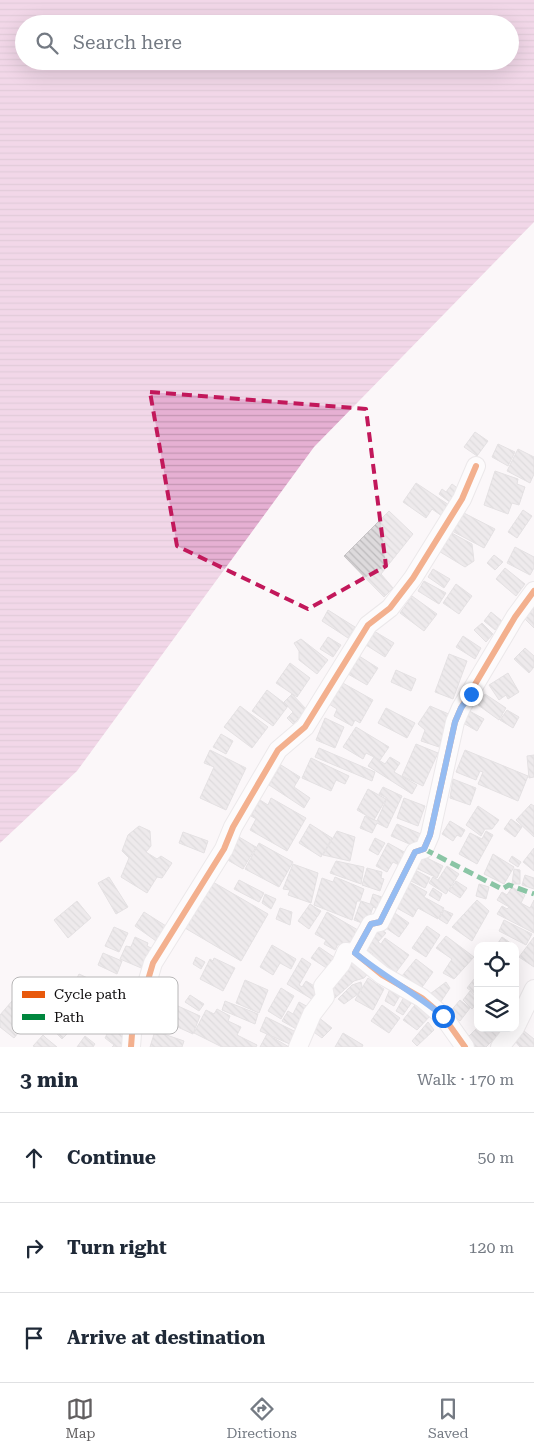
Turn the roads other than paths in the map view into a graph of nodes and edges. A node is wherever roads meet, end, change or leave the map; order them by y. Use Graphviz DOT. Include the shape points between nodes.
graph roads {
  1 [pos="476,466"];
  2 [pos="534,592"];
  3 [pos="355,953"];
  4 [pos="149,977"];
  5 [pos="534,989"];
  6 [pos="519,1020"];
  7 [pos="512,1032"];
  8 [pos="132,1034"];
  9 [pos="131,1047"];
  10 [pos="298,1047"];
  11 [pos="465,1047"];
  12 [pos="500,1047"];
  1 -- 4 [label="street" via="462,499 412,578 390,608 368,625 305,727 278,750 233,827 224,849 153,963"];
  2 -- 3 [label="street" via="515,617 455,722 430,835 424,849 415,852 380,922 371,924"];
  3 -- 10 [label="street" via="346,952 341,964 323,986 325,997 312,1014"];
  3 -- 11 [label="street" via="382,975 422,998 443,1016"];
  5 -- 6 [label="street"];
  7 -- 12 [label="street"];
  8 -- 9 [label="street"];
}
